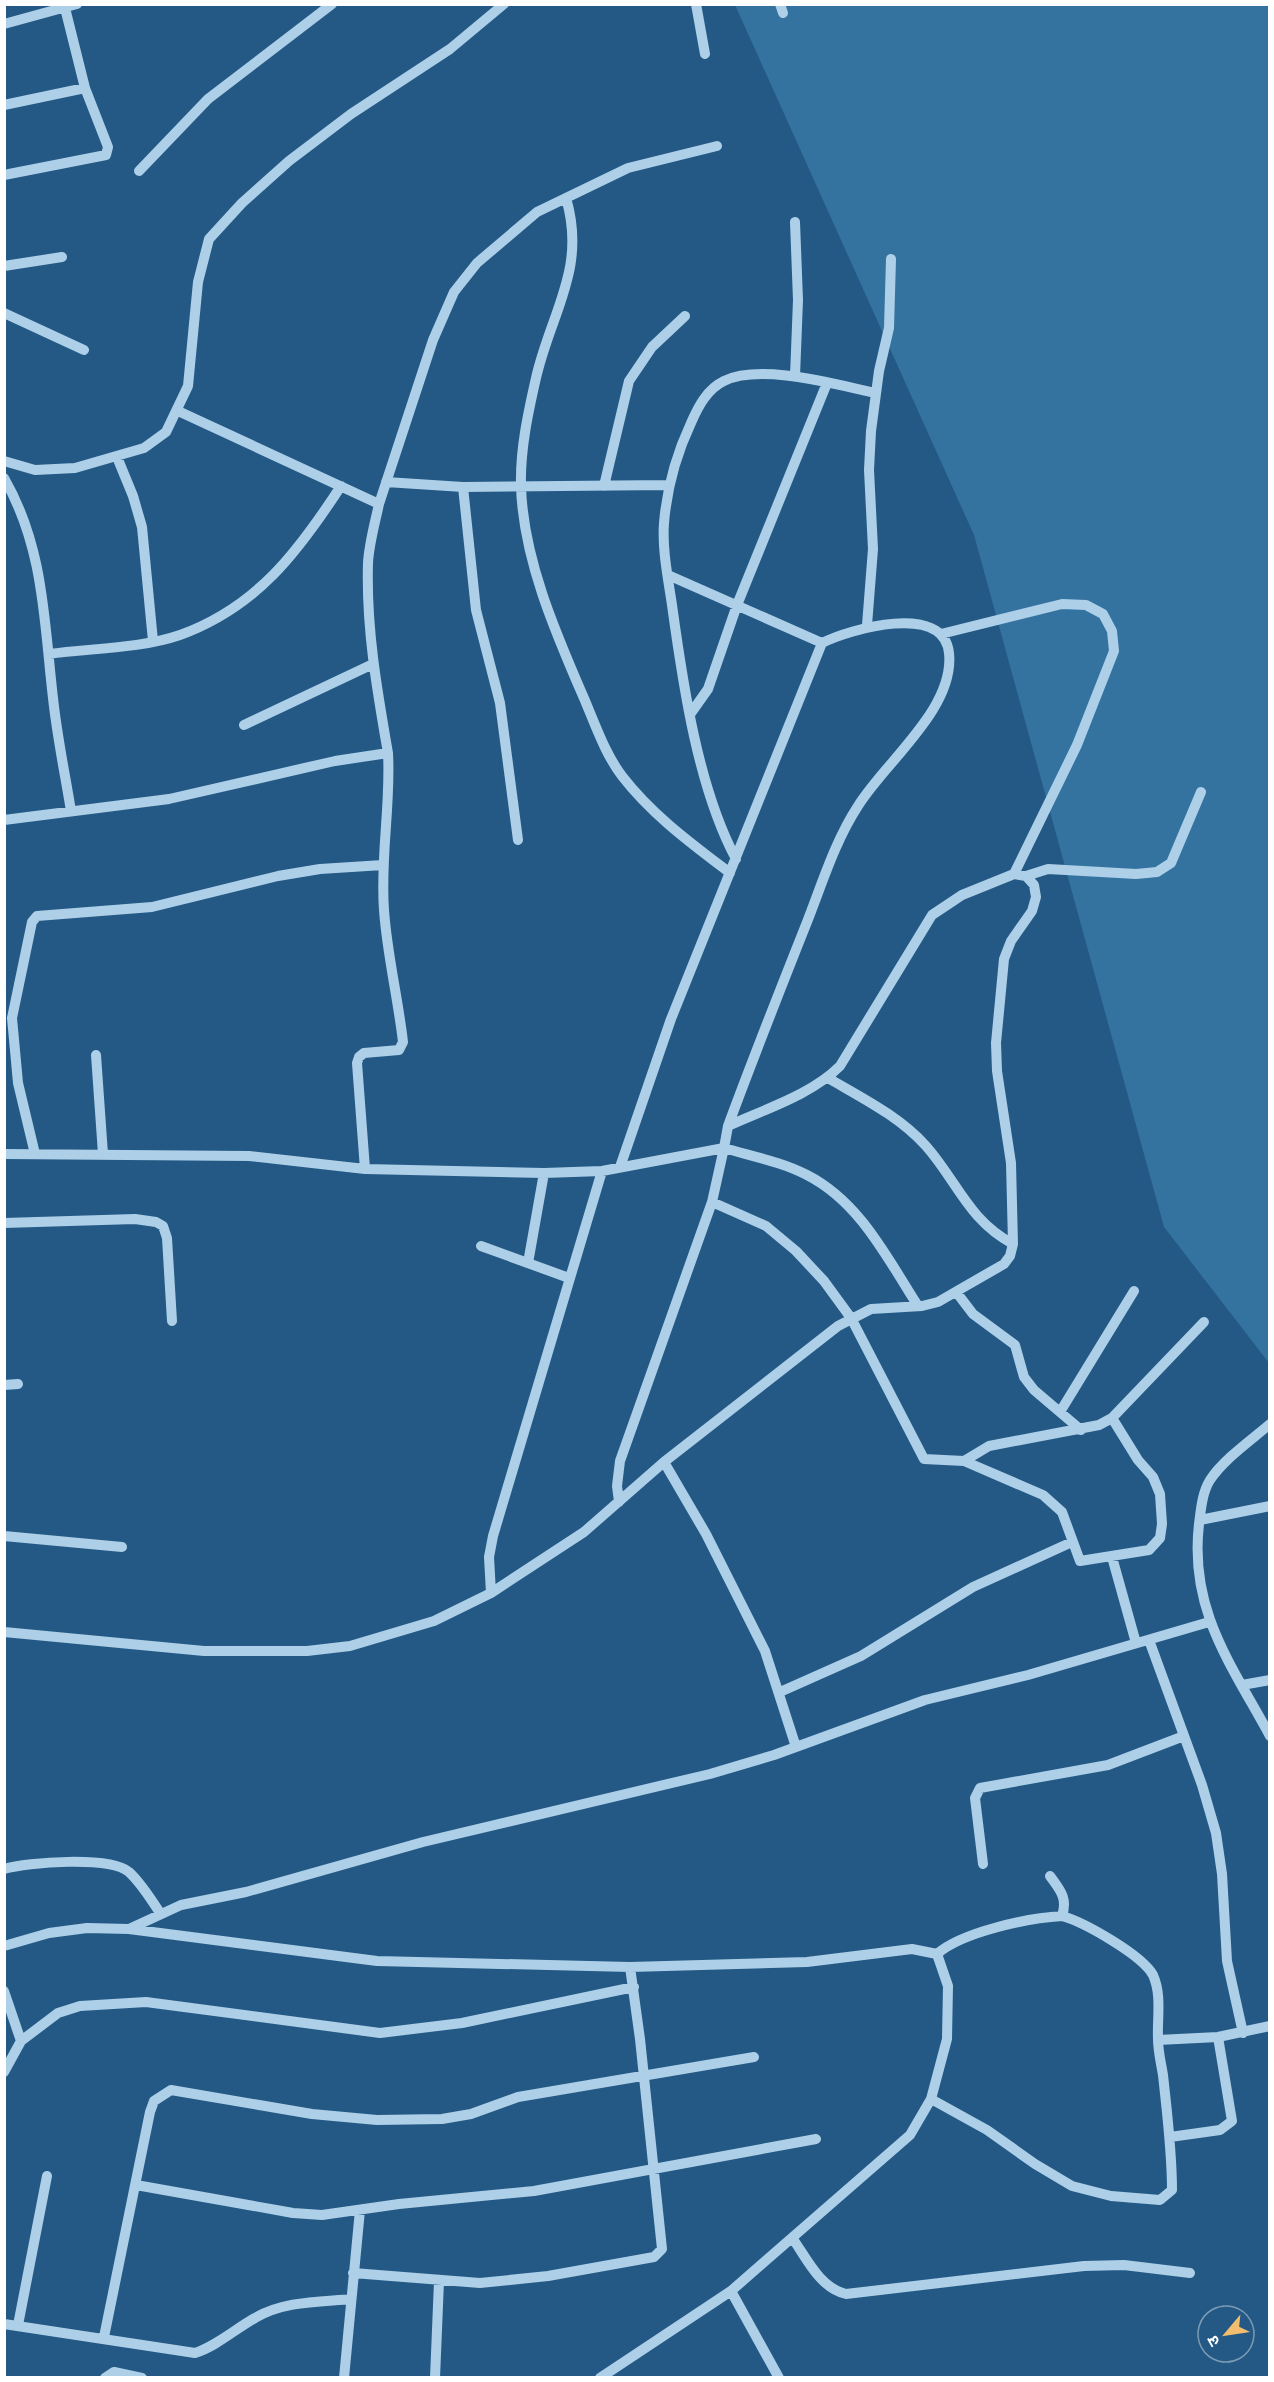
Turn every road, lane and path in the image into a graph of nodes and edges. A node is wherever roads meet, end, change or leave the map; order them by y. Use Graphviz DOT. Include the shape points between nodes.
graph roads {
  1 [pos="77,4"];
  2 [pos="332,4"];
  3 [pos="504,4"];
  4 [pos="696,4"];
  5 [pos="64,7"];
  6 [pos="4,24"];
  7 [pos="705,54"];
  8 [pos="85,88"];
  9 [pos="4,105"];
  10 [pos="717,146"];
  11 [pos="139,171"];
  12 [pos="4,175"];
  13 [pos="566,198"];
  14 [pos="795,222"];
  15 [pos="62,257"];
  16 [pos="891,259"];
  17 [pos="4,266"];
  18 [pos="4,313"];
  19 [pos="685,316"];
  20 [pos="84,350"];
  21 [pos="795,376"];
  22 [pos="827,383"];
  23 [pos="876,393"];
  24 [pos="178,411"];
  25 [pos="117,457"];
  26 [pos="4,462"];
  27 [pos="6,482"];
  28 [pos="386,482"];
  29 [pos="668,485"];
  30 [pos="341,486"];
  31 [pos="604,486"];
  32 [pos="463,487"];
  33 [pos="521,487"];
  34 [pos="379,504"];
  35 [pos="668,575"];
  36 [pos="736,605"];
  37 [pos="867,625"];
  38 [pos="941,634"];
  39 [pos="153,641"];
  40 [pos="822,643"];
  41 [pos="49,654"];
  42 [pos="373,664"];
  43 [pos="692,713"];
  44 [pos="244,725"];
  45 [pos="388,753"];
  46 [pos="1201,792"];
  47 [pos="71,811"];
  48 [pos="4,820"];
  49 [pos="518,840"];
  50 [pos="736,859"];
  51 [pos="383,865"];
  52 [pos="730,873"];
  53 [pos="1014,874"];
  54 [pos="1026,876"];
  55 [pos="96,1055"];
  56 [pos="828,1077"];
  57 [pos="728,1126"];
  58 [pos="724,1148"];
  59 [pos="4,1154"];
  60 [pos="35,1154"];
  61 [pos="103,1154"];
  62 [pos="620,1167"];
  63 [pos="366,1169"];
  64 [pos="602,1171"];
  65 [pos="544,1173"];
  66 [pos="712,1202"];
  67 [pos="4,1223"];
  68 [pos="1012,1244"];
  69 [pos="481,1246"];
  70 [pos="528,1263"];
  71 [pos="569,1278"];
  72 [pos="1134,1291"];
  73 [pos="957,1293"];
  74 [pos="918,1306"];
  75 [pos="851,1318"];
  76 [pos="171,1321"];
  77 [pos="1204,1322"];
  78 [pos="4,1384"];
  79 [pos="18,1384"];
  80 [pos="1060,1412"];
  81 [pos="1112,1418"];
  82 [pos="1269,1424"];
  83 [pos="1081,1430"];
  84 [pos="964,1461"];
  85 [pos="664,1462"];
  86 [pos="620,1502"];
  87 [pos="1269,1506"];
  88 [pos="1200,1520"];
  89 [pos="4,1536"];
  90 [pos="1072,1542"];
  91 [pos="122,1547"];
  92 [pos="1112,1557"];
  93 [pos="490,1593"];
  94 [pos="1209,1622"];
  95 [pos="4,1632"];
  96 [pos="1149,1640"];
  97 [pos="1136,1643"];
  98 [pos="1269,1680"];
  99 [pos="1242,1685"];
  100 [pos="780,1692"];
  101 [pos="1257,1713"];
  102 [pos="1269,1718"];
  103 [pos="1184,1736"];
  104 [pos="1269,1736"];
  105 [pos="796,1747"];
  106 [pos="983,1864"];
  107 [pos="4,1869"];
  108 [pos="1050,1876"];
  109 [pos="160,1913"];
  110 [pos="1062,1916"];
  111 [pos="129,1929"];
  112 [pos="4,1946"];
  113 [pos="937,1954"];
  114 [pos="630,1967"];
  115 [pos="634,1987"];
  116 [pos="4,1991"];
  117 [pos="1269,2026"];
  118 [pos="1243,2033"];
  119 [pos="1218,2037"];
  120 [pos="1158,2040"];
  121 [pos="21,2041"];
  122 [pos="754,2057"];
  123 [pos="4,2072"];
  124 [pos="644,2076"];
  125 [pos="931,2099"];
  126 [pos="1170,2137"];
  127 [pos="816,2139"];
  128 [pos="654,2169"];
  129 [pos="46,2176"];
  130 [pos="135,2185"];
  131 [pos="360,2210"];
  132 [pos="794,2239"];
  133 [pos="353,2273"];
  134 [pos="1190,2273"];
  135 [pos="439,2281"];
  136 [pos="731,2291"];
  137 [pos="351,2299"];
  138 [pos="4,2324"];
  139 [pos="18,2325"];
  140 [pos="104,2337"];
  141 [pos="105,2378"];
  142 [pos="142,2378"];
  143 [pos="344,2378"];
  144 [pos="435,2378"];
  145 [pos="600,2378"];
  146 [pos="779,2378"];
  1 -- 5 [label="street"];
  2 -- 11 [label="street" via="208,99"];
  3 -- 24 [label="street" via="450,49 351,114 289,161 209,239 198,282 188,386"];
  4 -- 7 [label="street"];
  5 -- 6 [label="street"];
  5 -- 8 [label="street"];
  8 -- 9 [label="street"];
  8 -- 12 [label="street" via="108,147 106,155"];
  10 -- 13 [label="street" via="628,168"];
  13 -- 28 [label="street" via="537,212 477,263 454,292 433,340"];
  13 -- 33 [label="street" via="574,245 568,280 537,375 523,444"];
  14 -- 21 [label="street"];
  15 -- 17 [label="street"];
  16 -- 23 [label="street" via="889,328"];
  18 -- 20 [label="street"];
  19 -- 31 [label="street" via="652,347 629,381"];
  21 -- 22 [label="street"];
  21 -- 29 [label="street" via="751,375 724,381 701,401 679,447"];
  22 -- 23 [label="street"];
  22 -- 36 [label="street"];
  23 -- 37 [label="street" via="869,470 873,549"];
  24 -- 25 [label="street" via="166,432 144,448"];
  24 -- 30 [label="street"];
  25 -- 26 [label="street" via="75,468 35,470"];
  25 -- 39 [label="street" via="142,527"];
  27 -- 41 [label="street" via="27,522 37,559"];
  28 -- 32 [label="street"];
  28 -- 34 [label="street"];
  29 -- 31 [label="street"];
  29 -- 35 [label="street" via="664,526"];
  30 -- 34 [label="street"];
  30 -- 39 [label="street" via="269,582 214,618"];
  31 -- 33 [label="street"];
  32 -- 33 [label="street"];
  32 -- 49 [label="street" via="475,601 504,725"];
  33 -- 52 [label="street" via="540,586 602,741 643,801"];
  34 -- 42 [label="street" via="368,561"];
  35 -- 36 [label="street"];
  35 -- 43 [label="street"];
  36 -- 40 [label="street"];
  36 -- 43 [label="street" via="708,689"];
  37 -- 38 [label="street" via="923,624"];
  37 -- 40 [label="street"];
  38 -- 53 [label="street" via="1062,604 1086,605 1103,614 1112,631 1113,651 1077,745"];
  38 -- 57 [label="street" via="949,651 948,674 912,740 856,807"];
  39 -- 41 [label="street"];
  40 -- 50 [label="street"];
  41 -- 47 [label="street"];
  42 -- 44 [label="street"];
  42 -- 45 [label="street"];
  43 -- 50 [label="street" via="710,800"];
  45 -- 47 [label="street" via="169,799"];
  45 -- 51 [label="street"];
  46 -- 54 [label="street" via="1171,863 1157,872 1048,869"];
  47 -- 48 [label="street"];
  50 -- 52 [label="street"];
  51 -- 60 [label="street" via="278,876 152,907 37,916 32,922 12,1018 18,1083"];
  51 -- 63 [label="street" via="384,909 403,1042 399,1050 364,1053 357,1063"];
  52 -- 62 [label="street" via="671,1019"];
  53 -- 54 [label="street"];
  53 -- 56 [label="street" via="962,895 932,915 840,1066"];
  54 -- 68 [label="street" via="1034,885 1036,897 1004,959 996,1043 1011,1164"];
  55 -- 61 [label="street"];
  56 -- 57 [label="street"];
  56 -- 68 [label="street" via="906,1127 927,1147 983,1225"];
  57 -- 58 [label="street"];
  58 -- 62 [label="street"];
  58 -- 66 [label="street"];
  58 -- 74 [label="street" via="805,1174 829,1188 854,1210"];
  59 -- 60 [label="street"];
  60 -- 61 [label="street"];
  61 -- 63 [label="street" via="249,1156"];
  62 -- 64 [label="street"];
  63 -- 65 [label="street"];
  64 -- 65 [label="street"];
  64 -- 71 [label="street"];
  65 -- 70 [label="street"];
  66 -- 75 [label="street" via="766,1226 824,1281"];
  66 -- 86 [label="street" via="620,1461"];
  67 -- 76 [label="street" via="135,1219 163,1226"];
  68 -- 73 [label="street" via="1004,1264"];
  69 -- 70 [label="street"];
  70 -- 71 [label="street"];
  71 -- 93 [label="street" via="494,1536 489,1557"];
  72 -- 80 [label="street"];
  73 -- 74 [label="street"];
  73 -- 80 [label="street" via="973,1314 1015,1345 1024,1377"];
  74 -- 75 [label="street" via="871,1309"];
  75 -- 84 [label="street" via="924,1460"];
  75 -- 85 [label="street"];
  77 -- 81 [label="street"];
  78 -- 79 [label="street"];
  80 -- 83 [label="street"];
  81 -- 83 [label="street"];
  81 -- 92 [label="street" via="1137,1460 1153,1478 1160,1494 1162,1524 1156,1545 1149,1550"];
  82 -- 88 [label="street" via="1210,1480 1203,1494"];
  83 -- 84 [label="street" via="989,1446"];
  84 -- 90 [label="street" via="1054,1502 1062,1512"];
  85 -- 86 [label="street"];
  85 -- 100 [label="street" via="742,1604"];
  86 -- 93 [label="street" via="584,1532"];
  87 -- 88 [label="street"];
  88 -- 94 [label="street" via="1198,1580"];
  89 -- 91 [label="street"];
  90 -- 92 [label="street" via="1080,1561"];
  90 -- 100 [label="street" via="974,1587 861,1656"];
  92 -- 97 [label="street"];
  93 -- 95 [label="street" via="434,1622 350,1646 307,1651 204,1652"];
  94 -- 96 [label="street"];
  94 -- 99 [label="street"];
  96 -- 97 [label="street"];
  96 -- 103 [label="street"];
  97 -- 105 [label="street" via="925,1700"];
  98 -- 99 [label="street"];
  99 -- 101 [label="street"];
  100 -- 105 [label="street"];
  101 -- 102 [label="street"];
  101 -- 104 [label="street"];
  103 -- 106 [label="street" via="1108,1766 980,1788 975,1798"];
  103 -- 118 [label="street" via="1216,1833 1227,1961"];
  105 -- 109 [label="street" via="710,1774 423,1842"];
  107 -- 109 [label="street" via="23,1863 112,1864 127,1871"];
  108 -- 110 [label="street" via="1066,1905"];
  109 -- 111 [label="street"];
  110 -- 113 [label="street" via="963,1937"];
  110 -- 120 [label="street" via="1098,1931 1152,1974 1158,2004"];
  111 -- 112 [label="street" via="87,1928 49,1933"];
  111 -- 114 [label="street" via="377,1961"];
  113 -- 114 [label="street" via="912,1949 807,1962"];
  113 -- 125 [label="street" via="948,1986 949,2009 947,2039"];
  114 -- 115 [label="street"];
  115 -- 121 [label="street" via="462,2023 380,2033 201,2008 111,2003 58,2013"];
  115 -- 124 [label="street"];
  116 -- 121 [label="street"];
  117 -- 118 [label="street"];
  118 -- 119 [label="street"];
  119 -- 120 [label="street"];
  119 -- 126 [label="street" via="1232,2121 1220,2130"];
  120 -- 126 [label="street"];
  121 -- 123 [label="street"];
  122 -- 124 [label="street"];
  124 -- 128 [label="street"];
  124 -- 130 [label="street" via="518,2097 479,2112 442,2119 377,2120 312,2114 171,2090 154,2101"];
  125 -- 126 [label="street" via="987,2130 1072,2186 1111,2196 1160,2200 1167,2196 1172,2190"];
  125 -- 132 [label="street" via="910,2135"];
  127 -- 128 [label="street"];
  128 -- 131 [label="street" via="534,2191"];
  128 -- 135 [label="street" via="663,2238 662,2249 654,2257 548,2276 480,2283"];
  129 -- 139 [label="street"];
  130 -- 131 [label="street" via="293,2213 322,2215"];
  130 -- 140 [label="street"];
  131 -- 133 [label="street"];
  132 -- 134 [label="street" via="821,2279 835,2292 846,2294 1084,2266 1124,2265"];
  132 -- 136 [label="street"];
  133 -- 135 [label="street"];
  133 -- 137 [label="street"];
  135 -- 144 [label="street"];
  136 -- 145 [label="street"];
  136 -- 146 [label="street"];
  137 -- 140 [label="street" via="276,2308 195,2353 183,2354"];
  137 -- 143 [label="street"];
  138 -- 139 [label="street"];
  139 -- 140 [label="street"];
  141 -- 142 [label="street" via="114,2372"];
}
